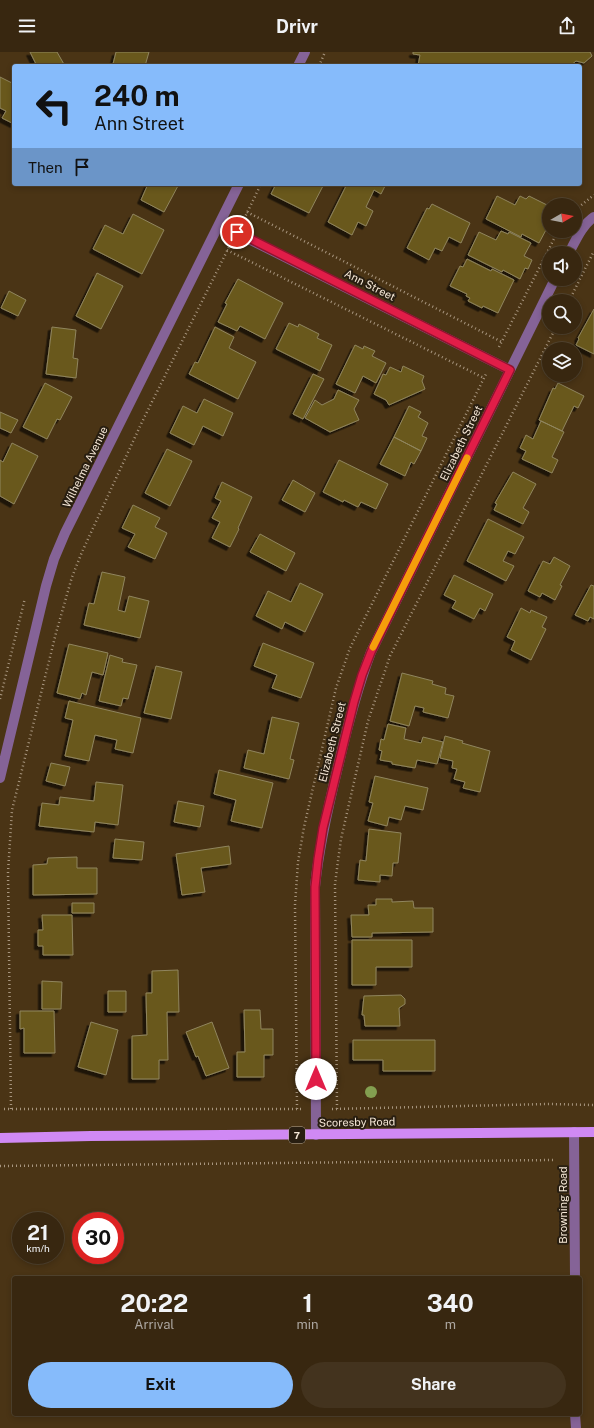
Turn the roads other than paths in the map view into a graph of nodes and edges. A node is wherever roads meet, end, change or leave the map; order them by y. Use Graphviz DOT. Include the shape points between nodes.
graph roads {
  1 [pos="305,52"];
  2 [pos="299,64"];
  3 [pos="238,186"];
  4 [pos="594,217"];
  5 [pos="219,224"];
  6 [pos="573,246"];
  7 [pos="552,286"];
  8 [pos="510,370"];
  9 [pos="0,778"];
  10 [pos="574,1132"];
  11 [pos="594,1132"];
  12 [pos="316,1135"];
  13 [pos="0,1138"];
  14 [pos="575,1276"];
  15 [pos="576,1416"];
  16 [pos="576,1428"];
  1 -- 2 [label="street"];
  3 -- 5 [label="street, Wilhelma Avenue"];
  4 -- 6 [label="street" via="585,225"];
  5 -- 8 [label="street, Ann Street"];
  5 -- 9 [label="street, Wilhelma Avenue" via="54,559"];
  7 -- 8 [label="street, Elizabeth Street"];
  8 -- 12 [label="street, Elizabeth Street" via="371,652 354,702 323,828 315,887"];
  10 -- 11 [label="main road, Scoresby Road / 7"];
  10 -- 12 [label="main road, Scoresby Road / 7"];
  10 -- 14 [label="street, Browning Road"];
  12 -- 13 [label="main road, Scoresby Road / 7"];
  15 -- 16 [label="street"];
}
